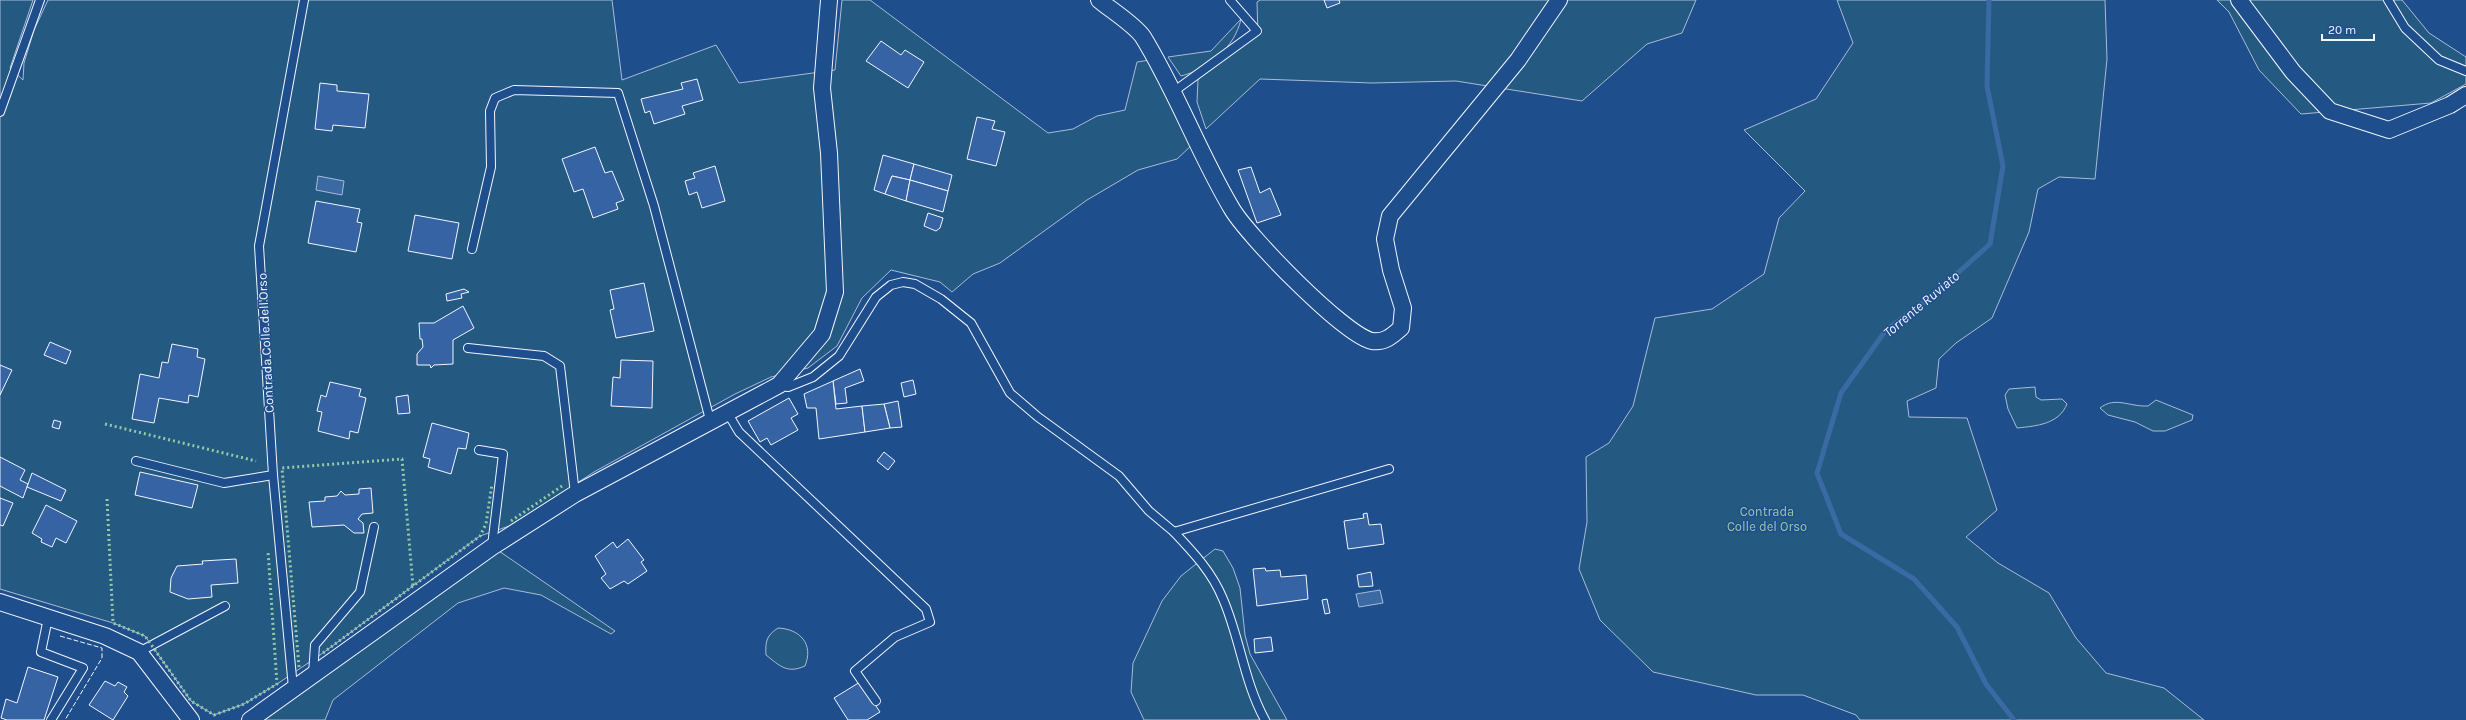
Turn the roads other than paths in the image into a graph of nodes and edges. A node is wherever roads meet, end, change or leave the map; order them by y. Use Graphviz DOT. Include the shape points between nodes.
graph roads {
  1 [pos="40,0"];
  2 [pos="304,0"];
  3 [pos="829,0"];
  4 [pos="1099,0"];
  5 [pos="1230,0"];
  6 [pos="1559,0"];
  7 [pos="2239,0"];
  8 [pos="2388,0"];
  9 [pos="2466,71"];
  10 [pos="1173,92"];
  11 [pos="2466,95"];
  12 [pos="0,112"];
  13 [pos="472,249"];
  14 [pos="468,348"];
  15 [pos="780,385"];
  16 [pos="727,412"];
  17 [pos="710,420"];
  18 [pos="479,450"];
  19 [pos="136,461"];
  20 [pos="1389,469"];
  21 [pos="273,475"];
  22 [pos="575,494"];
  23 [pos="374,527"];
  24 [pos="1174,532"];
  25 [pos="492,547"];
  26 [pos="0,602"];
  27 [pos="225,606"];
  28 [pos="48,618"];
  29 [pos="139,652"];
  30 [pos="313,675"];
  31 [pos="293,688"];
  32 [pos="876,701"];
  33 [pos="51,720"];
  34 [pos="191,720"];
  35 [pos="250,720"];
  36 [pos="1265,720"];
  1 -- 12 [label="lane"];
  2 -- 21 [label="lane, Contrada Colle dell'Orso" via="259,246"];
  3 -- 15 [label="street" via="822,88 829,154 835,292 822,334"];
  4 -- 10 [label="street" via="1142,35"];
  5 -- 10 [label="lane" via="1257,31"];
  6 -- 10 [label="street" via="1518,60 1390,216 1385,239 1391,270 1403,308 1401,328 1389,339 1372,341 1352,332 1263,249 1233,210"];
  7 -- 11 [label="street" via="2293,72 2330,111 2389,130 2450,105"];
  8 -- 9 [label="lane" via="2405,28 2439,60"];
  13 -- 17 [label="lane" via="491,167 490,111 495,98 514,90 618,93 654,206"];
  14 -- 22 [label="lane" via="544,356 560,366"];
  15 -- 16 [label="street"];
  15 -- 24 [label="lane" via="788,387 813,377 838,356 876,297 891,284 916,284 941,299 971,323 1010,393 1038,417 1119,476 1149,511"];
  16 -- 17 [label="street"];
  16 -- 32 [label="lane" via="738,432 926,608 930,622 895,637 855,671"];
  17 -- 22 [label="street"];
  18 -- 25 [label="lane" via="503,454"];
  19 -- 21 [label="lane" via="224,483"];
  20 -- 24 [label="lane"];
  21 -- 31 [label="lane, Contrada Colle dell'Orso"];
  22 -- 25 [label="street"];
  23 -- 30 [label="lane" via="360,592 315,645"];
  24 -- 36 [label="lane" via="1202,561 1223,598 1247,677"];
  25 -- 30 [label="street"];
  26 -- 28 [label="street"];
  27 -- 29 [label="lane"];
  28 -- 29 [label="street" via="105,636"];
  28 -- 33 [label="lane" via="41,652 83,668"];
  29 -- 34 [label="street"];
  30 -- 31 [label="street"];
  31 -- 35 [label="street"];
}
